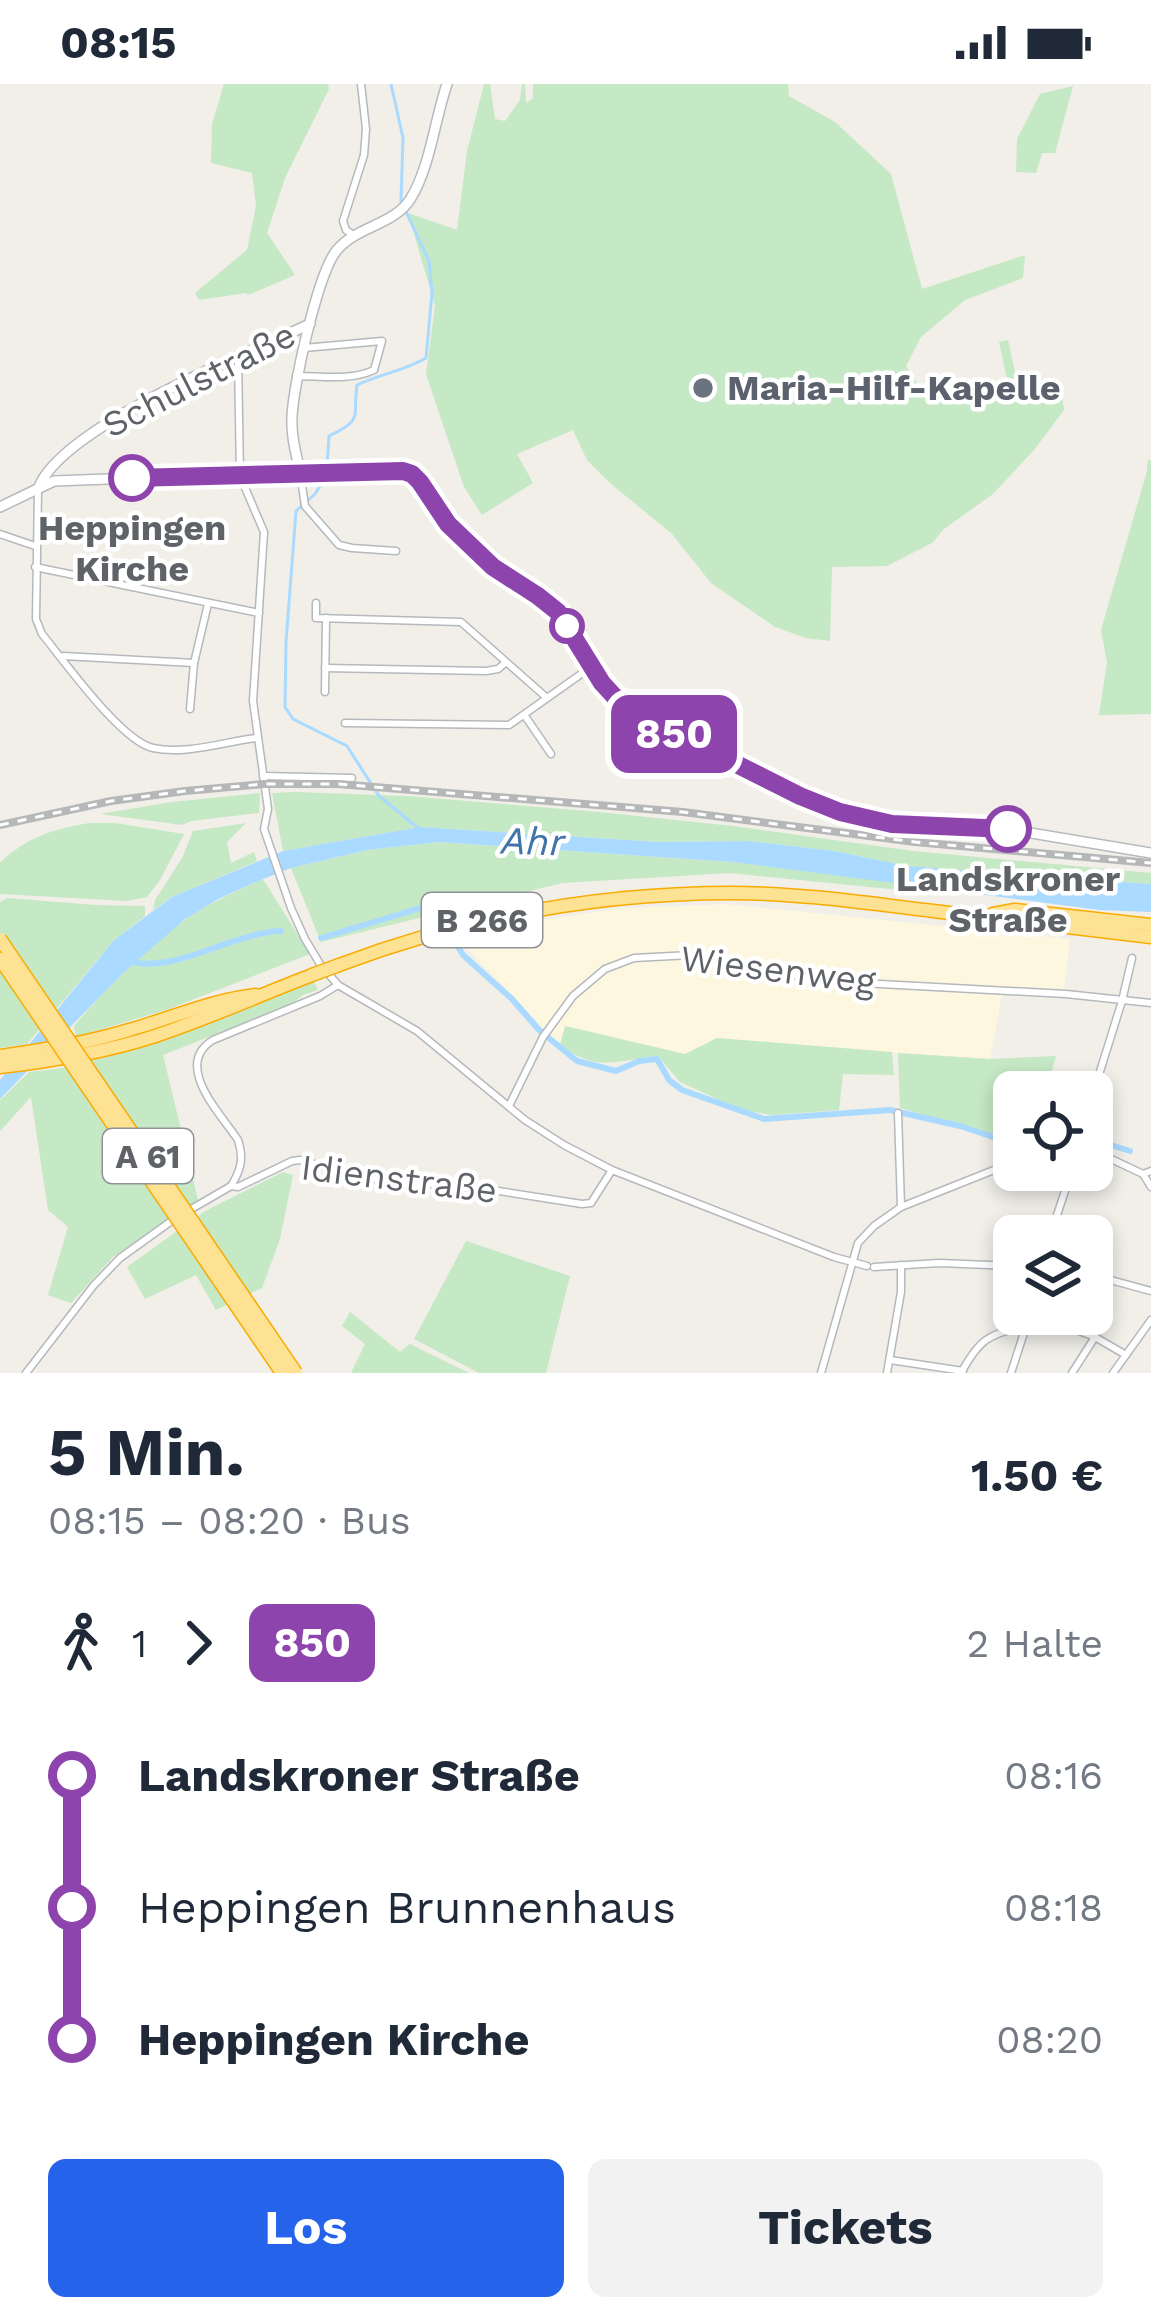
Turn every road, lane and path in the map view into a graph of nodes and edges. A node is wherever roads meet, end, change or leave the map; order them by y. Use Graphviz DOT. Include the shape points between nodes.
graph roads {
  1 [pos="361,84"];
  2 [pos="447,84"];
  3 [pos="355,236"];
  4 [pos="310,323"];
  5 [pos="304,348"];
  6 [pos="238,358"];
  7 [pos="296,376"];
  8 [pos="299,472"];
  9 [pos="240,476"];
  10 [pos="39,487"];
  11 [pos="0,507"];
  12 [pos="0,534"];
  13 [pos="35,546"];
  14 [pos="396,551"];
  15 [pos="35,568"];
  16 [pos="316,603"];
  17 [pos="208,604"];
  18 [pos="259,613"];
  19 [pos="326,618"];
  20 [pos="60,656"];
  21 [pos="506,662"];
  22 [pos="194,663"];
  23 [pos="591,667"];
  24 [pos="325,668"];
  25 [pos="325,692"];
  26 [pos="547,698"];
  27 [pos="190,709"];
  28 [pos="525,716"];
  29 [pos="345,723"];
  30 [pos="256,738"];
  31 [pos="551,754"];
  32 [pos="263,776"];
  33 [pos="352,778"];
  34 [pos="1151,853"];
  35 [pos="980,917"];
  36 [pos="1151,925"];
  37 [pos="1151,938"];
  38 [pos="0,939"];
  39 [pos="1132,958"];
  40 [pos="0,959"];
  41 [pos="338,985"];
  42 [pos="1123,1001"];
  43 [pos="1151,1003"];
  44 [pos="106,1042"];
  45 [pos="0,1056"];
  46 [pos="0,1067"];
  47 [pos="1100,1071"];
  48 [pos="508,1106"];
  49 [pos="898,1113"];
  50 [pos="1113,1159"];
  51 [pos="612,1170"];
  52 [pos="993,1170"];
  53 [pos="1147,1173"];
  54 [pos="232,1186"];
  55 [pos="1151,1187"];
  56 [pos="901,1207"];
  57 [pos="853,1262"];
  58 [pos="901,1265"];
  59 [pos="993,1265"];
  60 [pos="1113,1281"];
  61 [pos="1151,1291"];
  62 [pos="1151,1320"];
  63 [pos="993,1335"];
  64 [pos="1022,1335"];
  65 [pos="1090,1335"];
  66 [pos="1095,1337"];
  67 [pos="1126,1355"];
  68 [pos="890,1360"];
  69 [pos="28,1370"];
  70 [pos="962,1372"];
  71 [pos="282,1373"];
  72 [pos="296,1373"];
  73 [pos="821,1373"];
  74 [pos="887,1373"];
  75 [pos="1011,1373"];
  76 [pos="1072,1373"];
  77 [pos="1113,1373"];
  1 -- 3 [label="street" via="364,155 343,221"];
  2 -- 3 [label="main road" via="420,179 403,208"];
  3 -- 4 [label="main road" via="332,258"];
  4 -- 5 [label="main road"];
  4 -- 6 [label="main road, Schulstraße"];
  5 -- 7 [label="main road"];
  5 -- 7 [label="street" via="382,341 368,374"];
  6 -- 9 [label="street"];
  6 -- 10 [label="main road, Schulstraße" via="130,410 63,456"];
  7 -- 8 [label="main road"];
  8 -- 9 [label="main road"];
  8 -- 14 [label="street" via="304,503 339,545"];
  8 -- 23 [label="main road" via="412,474 463,539 558,612"];
  9 -- 10 [label="main road"];
  9 -- 18 [label="street" via="264,532"];
  10 -- 11 [label="main road"];
  10 -- 13 [label="street"];
  12 -- 13 [label="street"];
  13 -- 15 [label="street"];
  15 -- 17 [label="street"];
  15 -- 20 [label="street" via="36,619"];
  16 -- 19 [label="street" via="316,618"];
  17 -- 18 [label="street"];
  17 -- 22 [label="street"];
  18 -- 30 [label="street"];
  19 -- 21 [label="street" via="461,622"];
  19 -- 24 [label="street"];
  20 -- 22 [label="street"];
  20 -- 30 [label="street" via="138,742 185,749"];
  21 -- 24 [label="street" via="486,671"];
  21 -- 26 [label="street"];
  22 -- 27 [label="street"];
  23 -- 26 [label="street"];
  23 -- 34 [label="main road" via="645,718 840,812"];
  24 -- 25 [label="street"];
  26 -- 28 [label="street"];
  28 -- 29 [label="street" via="509,725"];
  28 -- 31 [label="street"];
  30 -- 32 [label="street"];
  32 -- 33 [label="street"];
  32 -- 41 [label="street" via="264,829 280,879 312,951"];
  35 -- 36 [label="highway, B 266" via="1015,910"];
  35 -- 37 [label="highway, B 266"];
  35 -- 44 [label="highway, B 266, bridge" via="773,894 618,897 390,945 197,1022"];
  38 -- 72 [label="highway, A 61, bridge"];
  39 -- 42 [label="street"];
  40 -- 71 [label="highway, A 61, bridge"];
  41 -- 48 [label="street" via="417,1031"];
  41 -- 54 [label="street" via="213,1040 198,1055 196,1075 241,1150"];
  42 -- 43 [label="street, Wiesenweg"];
  42 -- 47 [label="street"];
  42 -- 48 [label="street, Wiesenweg" via="825,981 704,956 658,955 620,962 586,982 544,1035"];
  44 -- 45 [label="highway, B 266, bridge"];
  44 -- 46 [label="highway, B 266, bridge"];
  48 -- 51 [label="street"];
  49 -- 56 [label="street"];
  50 -- 53 [label="street"];
  51 -- 54 [label="street, Idienstraße" via="582,1204 365,1178 300,1160"];
  51 -- 57 [label="street"];
  52 -- 56 [label="street"];
  53 -- 55 [label="street"];
  54 -- 69 [label="street, Idienstraße" via="120,1258"];
  56 -- 57 [label="street" via="858,1243"];
  57 -- 58 [label="street"];
  57 -- 73 [label="street"];
  58 -- 59 [label="street"];
  58 -- 68 [label="street"];
  60 -- 61 [label="street"];
  62 -- 67 [label="street"];
  63 -- 70 [label="street"];
  64 -- 75 [label="street"];
  65 -- 66 [label="street"];
  66 -- 67 [label="street"];
  66 -- 76 [label="street"];
  67 -- 77 [label="street"];
  68 -- 70 [label="street"];
  68 -- 74 [label="street"];
}
